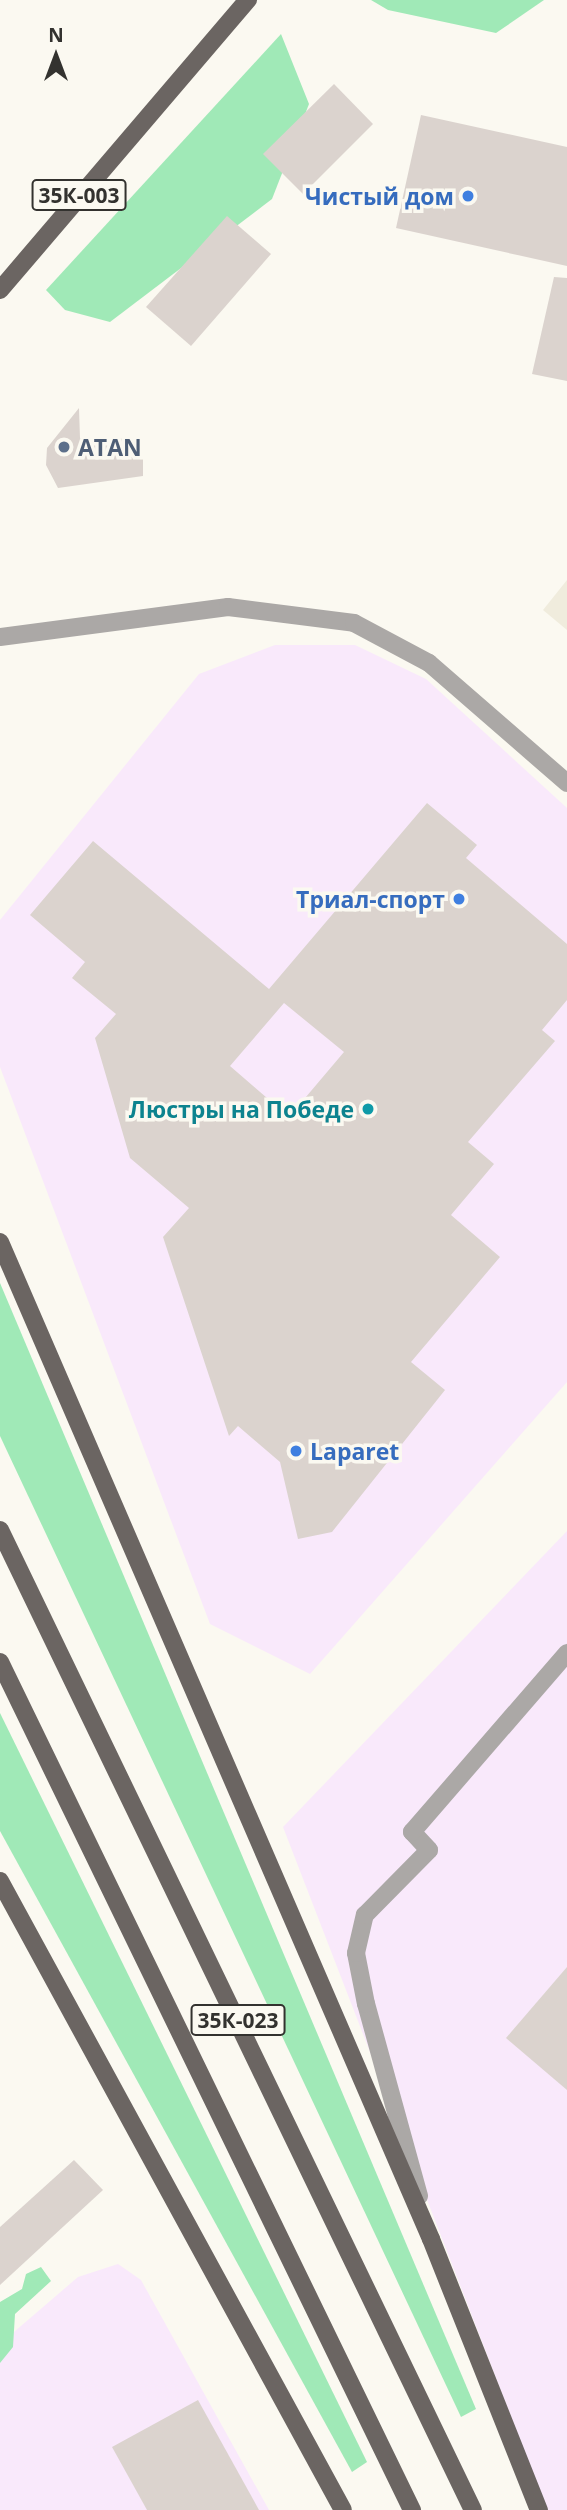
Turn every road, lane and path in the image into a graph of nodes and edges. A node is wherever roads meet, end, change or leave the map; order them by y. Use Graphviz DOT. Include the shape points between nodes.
graph roads {
  1 [pos="248,0"];
  2 [pos="0,290"];
  3 [pos="0,637"];
  4 [pos="567,783"];
  5 [pos="0,1242"];
  6 [pos="0,1530"];
  7 [pos="567,1653"];
  8 [pos="0,1662"];
  9 [pos="0,1881"];
  10 [pos="431,2239"];
  11 [pos="342,2510"];
  12 [pos="412,2510"];
  13 [pos="473,2510"];
  14 [pos="539,2510"];
  1 -- 2 [label="main road, 35К-003"];
  3 -- 4 [label="street" via="228,607 354,624 429,663"];
  5 -- 10 [label="main road"];
  6 -- 13 [label="main road, 35К-023"];
  7 -- 10 [label="street" via="412,1832 429,1850 365,1915 356,1953"];
  8 -- 12 [label="main road, 35К-023"];
  9 -- 11 [label="main road"];
  10 -- 14 [label="main road"];
}
